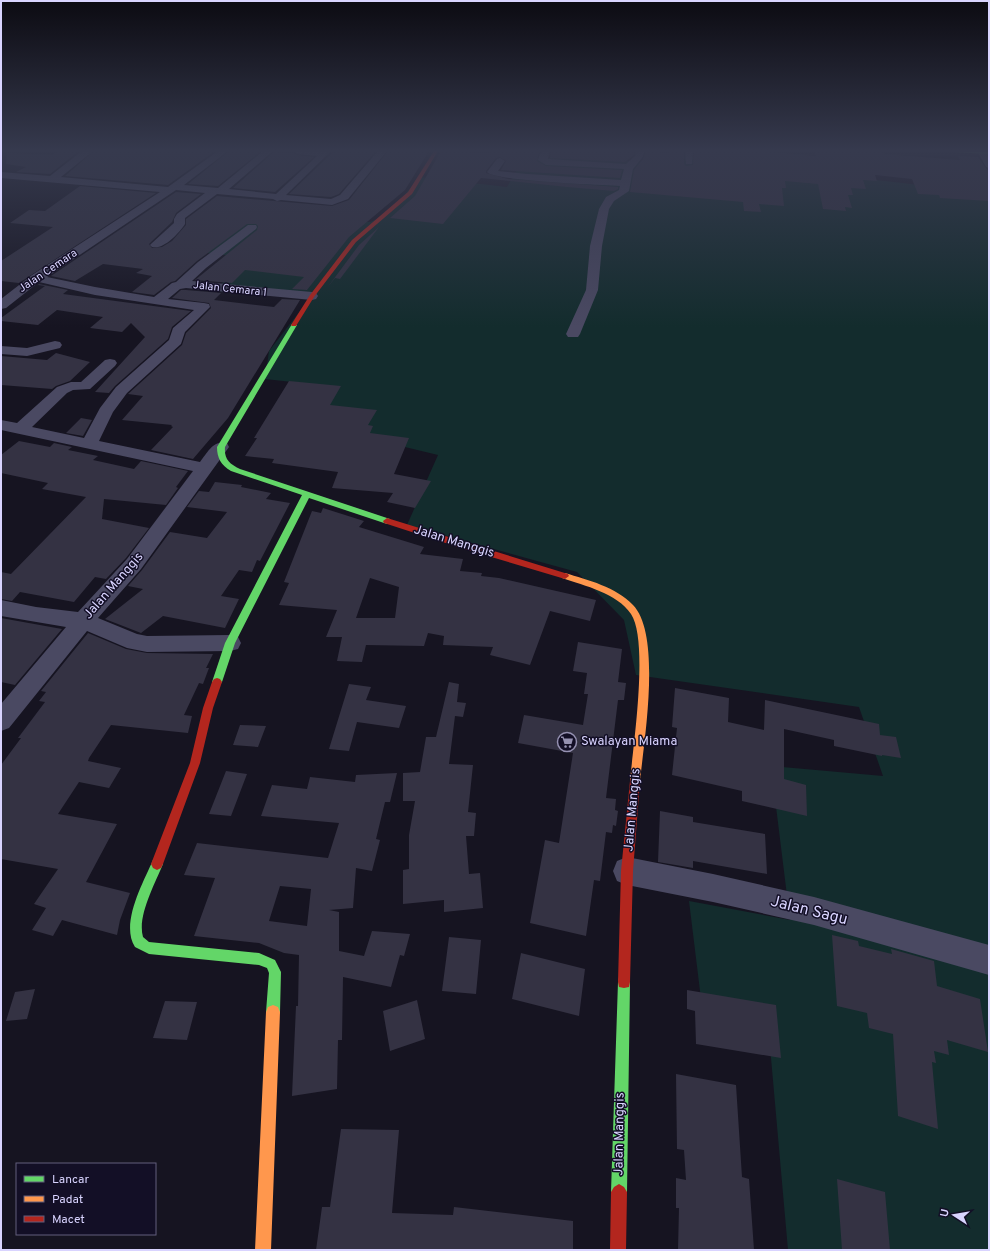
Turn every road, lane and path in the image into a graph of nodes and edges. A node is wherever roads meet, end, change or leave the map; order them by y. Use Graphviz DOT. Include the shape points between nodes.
graph roads {
  1 [pos="141,209"];
  2 [pos="191,209"];
  3 [pos="392,209"];
  4 [pos="604,209"];
  5 [pos="252,227"];
  6 [pos="156,245"];
  7 [pos="36,278"];
  8 [pos="181,284"];
  9 [pos="225,289"];
  10 [pos="312,296"];
  11 [pos="157,301"];
  12 [pos="1,304"];
  13 [pos="204,307"];
  14 [pos="573,334"];
  15 [pos="55,345"];
  16 [pos="1,350"];
  17 [pos="110,363"];
  18 [pos="1,425"];
  19 [pos="20,429"];
  20 [pos="89,444"];
  21 [pos="221,447"];
  22 [pos="204,468"];
  23 [pos="308,494"];
  24 [pos="1,608"];
  25 [pos="83,621"];
  26 [pos="230,643"];
  27 [pos="1,721"];
  28 [pos="627,872"];
  29 [pos="989,960"];
  30 [pos="263,1250"];
  31 [pos="618,1250"];
  1 -- 7 [label="street, Jalan Cemara"];
  2 -- 6 [label="street" via="181,216 176,229"];
  3 -- 10 [label="street, Jalan Manggis" via="354,241"];
  4 -- 14 [label="street" via="596,246 592,290"];
  5 -- 8 [label="street"];
  7 -- 11 [label="street"];
  7 -- 12 [label="street, Jalan Cemara"];
  8 -- 9 [label="street, Jalan Cemara 1"];
  8 -- 11 [label="street, Jalan Cemara 1"];
  9 -- 10 [label="street, Jalan Cemara 1"];
  9 -- 13 [label="street"];
  10 -- 21 [label="street, Jalan Manggis"];
  11 -- 13 [label="street"];
  13 -- 20 [label="street" via="178,331 173,344 114,399"];
  15 -- 16 [label="street" via="27,352"];
  17 -- 19 [label="street" via="85,386 71,386 62,390"];
  18 -- 19 [label="street"];
  19 -- 20 [label="street"];
  20 -- 22 [label="street"];
  21 -- 22 [label="street, Jalan Manggis"];
  21 -- 23 [label="street, Jalan Manggis" via="220,454 227,467"];
  22 -- 25 [label="street, Jalan Manggis" via="134,564"];
  23 -- 26 [label="street"];
  23 -- 28 [label="street, Jalan Manggis" via="464,546 602,588 623,600 637,615 643,636 645,662"];
  24 -- 25 [label="street"];
  25 -- 26 [label="street" via="135,642 147,644"];
  25 -- 27 [label="street, Jalan Manggis"];
  26 -- 30 [label="street" via="208,708 195,763 134,930 135,939 142,946 259,959 271,964 275,972"];
  28 -- 29 [label="street, Jalan Sagu" via="814,911"];
  28 -- 31 [label="street, Jalan Manggis"];
}
